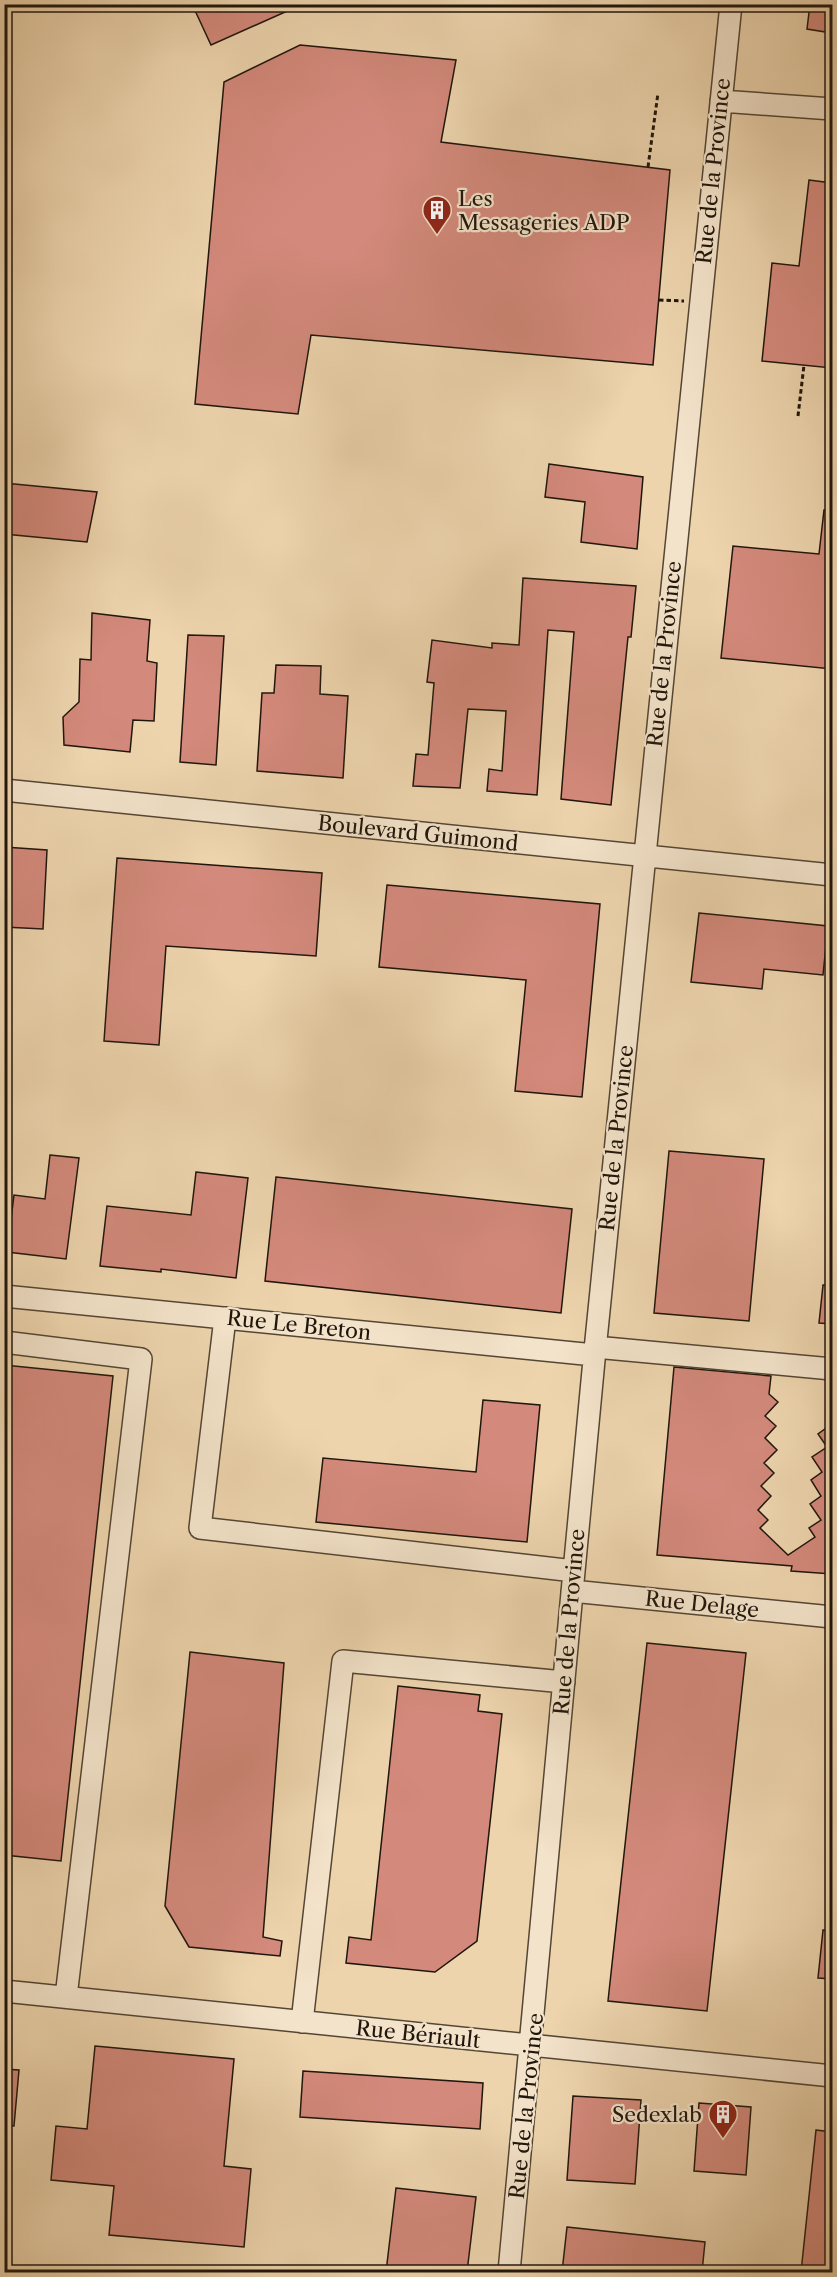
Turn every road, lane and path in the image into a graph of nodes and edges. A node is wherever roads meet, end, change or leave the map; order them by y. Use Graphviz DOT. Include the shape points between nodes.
graph roads {
  1 [pos="730,4"];
  2 [pos="658,93"];
  3 [pos="721,100"];
  4 [pos="832,109"];
  5 [pos="648,167"];
  6 [pos="658,300"];
  7 [pos="700,302"];
  8 [pos="804,365"];
  9 [pos="798,416"];
  10 [pos="4,790"];
  11 [pos="643,856"];
  12 [pos="832,875"];
  13 [pos="4,1296"];
  14 [pos="225,1318"];
  15 [pos="4,1342"];
  16 [pos="595,1351"];
  17 [pos="832,1369"];
  18 [pos="573,1581"];
  19 [pos="832,1617"];
  20 [pos="564,1682"];
  21 [pos="4,1990"];
  22 [pos="66,1997"];
  23 [pos="302,2022"];
  24 [pos="532,2046"];
  25 [pos="832,2076"];
  26 [pos="509,2272"];
  1 -- 3 [label="street, Rue de la Province"];
  2 -- 5 [label="path"];
  3 -- 4 [label="street"];
  3 -- 7 [label="street, Rue de la Province"];
  6 -- 7 [label="path"];
  7 -- 11 [label="street, Rue de la Province"];
  8 -- 9 [label="path"];
  10 -- 11 [label="street, Boulevard Guimond"];
  11 -- 12 [label="street, Boulevard Guimond"];
  11 -- 16 [label="street, Rue de la Province"];
  13 -- 14 [label="street, Rue Le Breton"];
  14 -- 16 [label="street, Rue Le Breton"];
  14 -- 18 [label="street, Rue Delage" via="200,1528"];
  15 -- 22 [label="street" via="141,1359"];
  16 -- 17 [label="street, Rue Le Breton"];
  16 -- 18 [label="street, Rue de la Province"];
  18 -- 19 [label="street, Rue Delage"];
  18 -- 20 [label="street, Rue de la Province"];
  20 -- 23 [label="street" via="344,1661"];
  20 -- 24 [label="street, Rue de la Province"];
  21 -- 22 [label="street, Rue Bériault"];
  22 -- 23 [label="street, Rue Bériault"];
  23 -- 24 [label="street, Rue Bériault"];
  24 -- 25 [label="street, Rue Bériault"];
  24 -- 26 [label="street, Rue de la Province"];
}
